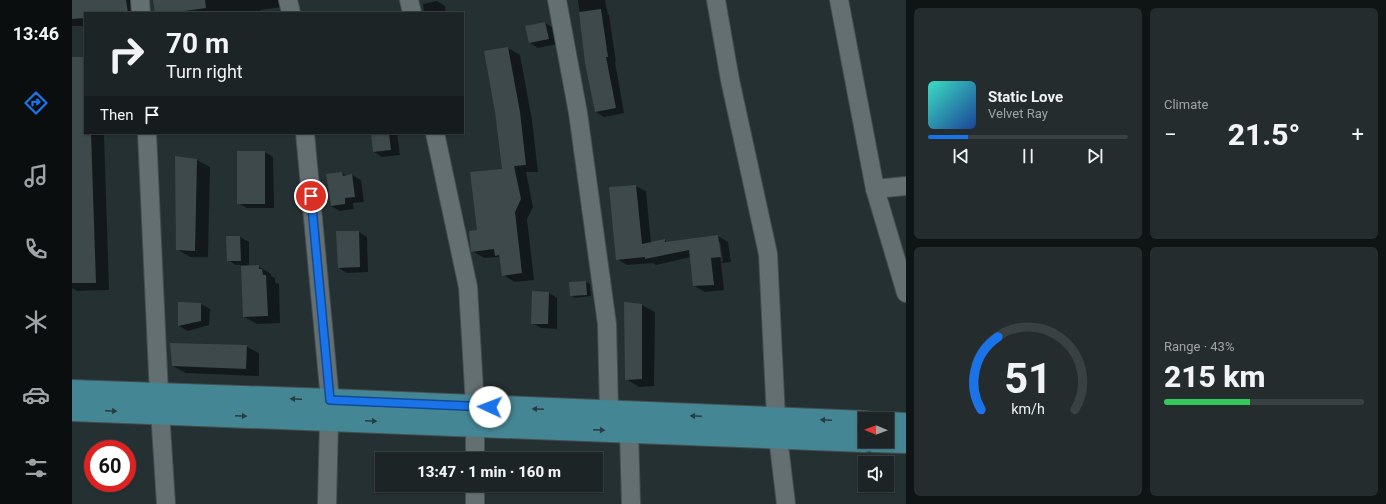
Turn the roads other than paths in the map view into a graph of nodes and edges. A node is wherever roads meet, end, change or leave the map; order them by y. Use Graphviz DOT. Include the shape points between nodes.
graph roads {
  1 [pos="140,0"];
  2 [pos="288,0"];
  3 [pos="409,0"];
  4 [pos="557,0"];
  5 [pos="716,0"];
  6 [pos="839,0"];
  7 [pos="141,12"];
  8 [pos="291,12"];
  9 [pos="412,12"];
  10 [pos="147,134"];
  11 [pos="305,134"];
  12 [pos="435,134"];
  13 [pos="906,186"];
  14 [pos="874,189"];
  15 [pos="906,293"];
  16 [pos="72,391"];
  17 [pos="160,404"];
  18 [pos="72,410"];
  19 [pos="330,410"];
  20 [pos="609,412"];
  21 [pos="475,416"];
  22 [pos="564,419"];
  23 [pos="858,422"];
  24 [pos="894,423"];
  25 [pos="906,424"];
  26 [pos="777,428"];
  27 [pos="629,431"];
  28 [pos="858,440"];
  29 [pos="894,442"];
  30 [pos="906,442"];
  31 [pos="475,452"];
  32 [pos="475,492"];
  33 [pos="166,504"];
  34 [pos="327,504"];
  35 [pos="475,504"];
  36 [pos="631,504"];
  37 [pos="786,504"];
  1 -- 7 [label="street"];
  2 -- 8 [label="street"];
  3 -- 9 [label="street"];
  4 -- 20 [label="street" via="578,113 607,324"];
  5 -- 26 [label="street" via="730,80 768,254"];
  6 -- 14 [label="street"];
  10 -- 17 [label="street"];
  11 -- 19 [label="street"];
  12 -- 21 [label="street" via="468,287"];
  13 -- 14 [label="street"];
  14 -- 15 [label="street"];
  16 -- 17 [label="main road"];
  18 -- 17 [label="main road, one-way"];
  17 -- 19 [label="main road"];
  17 -- 33 [label="street"];
  19 -- 21 [label="main road"];
  19 -- 34 [label="street"];
  20 -- 22 [label="main road"];
  26 -- 20 [label="main road, one-way"];
  21 -- 22 [label="main road"];
  21 -- 31 [label="street"];
  22 -- 27 [label="main road, one-way"];
  23 -- 26 [label="main road, one-way"];
  24 -- 25 [label="main road"];
  26 -- 27 [label="main road"];
  26 -- 28 [label="main road"];
  26 -- 37 [label="street"];
  27 -- 36 [label="street"];
  29 -- 30 [label="main road"];
  32 -- 35 [label="street"];
}
